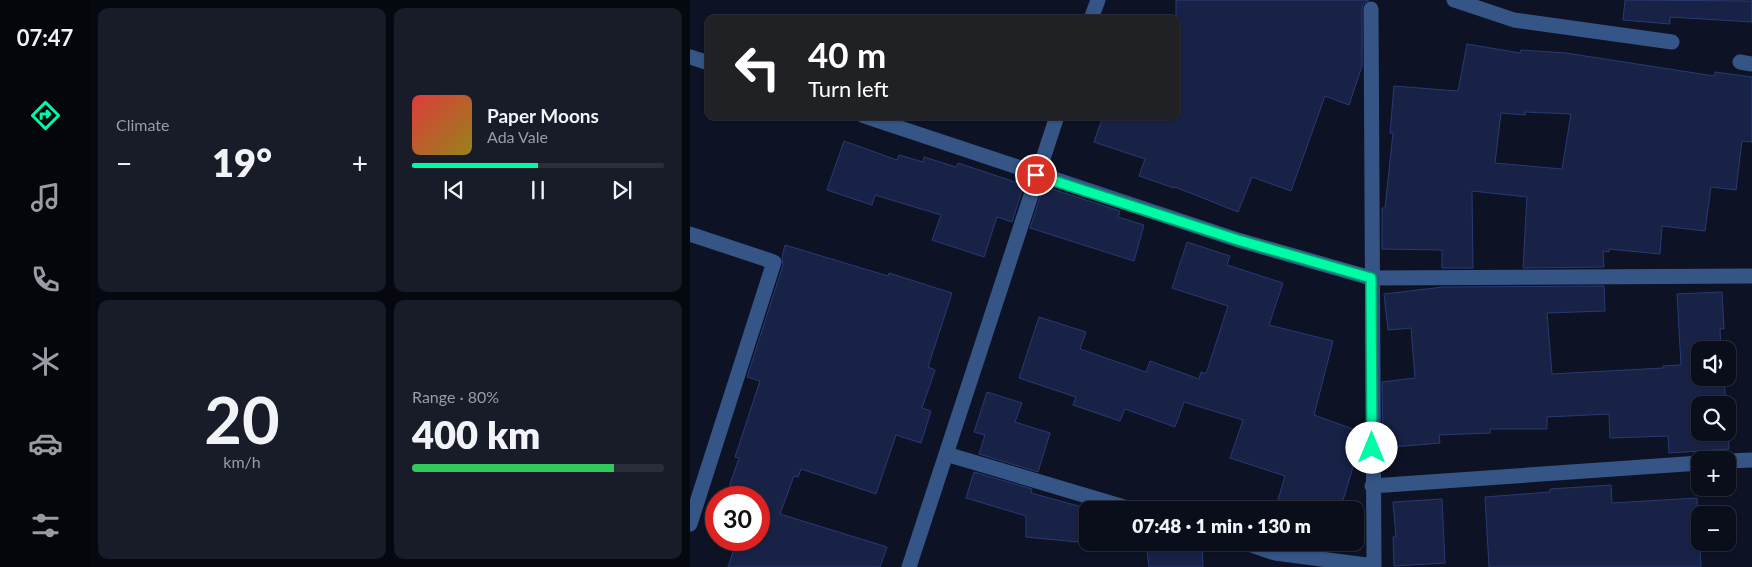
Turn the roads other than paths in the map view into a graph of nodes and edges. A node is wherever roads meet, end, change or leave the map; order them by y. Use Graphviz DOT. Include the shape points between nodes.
graph roads {
  1 [pos="1098,0"];
  2 [pos="1454,0"];
  3 [pos="1371,9"];
  4 [pos="1092,15"];
  5 [pos="1672,42"];
  6 [pos="690,57"];
  7 [pos="705,62"];
  8 [pos="876,120"];
  9 [pos="1056,120"];
  10 [pos="1036,175"];
  11 [pos="690,234"];
  12 [pos="1752,276"];
  13 [pos="1371,278"];
  14 [pos="946,454"];
  15 [pos="1752,460"];
  16 [pos="1736,461"];
  17 [pos="1691,464"];
  18 [pos="1372,486"];
  19 [pos="1104,501"];
  20 [pos="690,524"];
  21 [pos="1273,551"];
  22 [pos="1374,566"];
  23 [pos="908,567"];
  1 -- 4 [label="street"];
  2 -- 5 [label="street" via="1514,20"];
  3 -- 13 [label="street"];
  6 -- 7 [label="street"];
  8 -- 10 [label="street"];
  9 -- 10 [label="street"];
  10 -- 13 [label="street" via="1238,240"];
  10 -- 14 [label="street"];
  11 -- 20 [label="street" via="774,262"];
  12 -- 13 [label="street"];
  13 -- 18 [label="street"];
  14 -- 19 [label="street"];
  14 -- 23 [label="street"];
  15 -- 16 [label="street"];
  17 -- 18 [label="street"];
  18 -- 22 [label="street"];
  21 -- 22 [label="street"];
}
